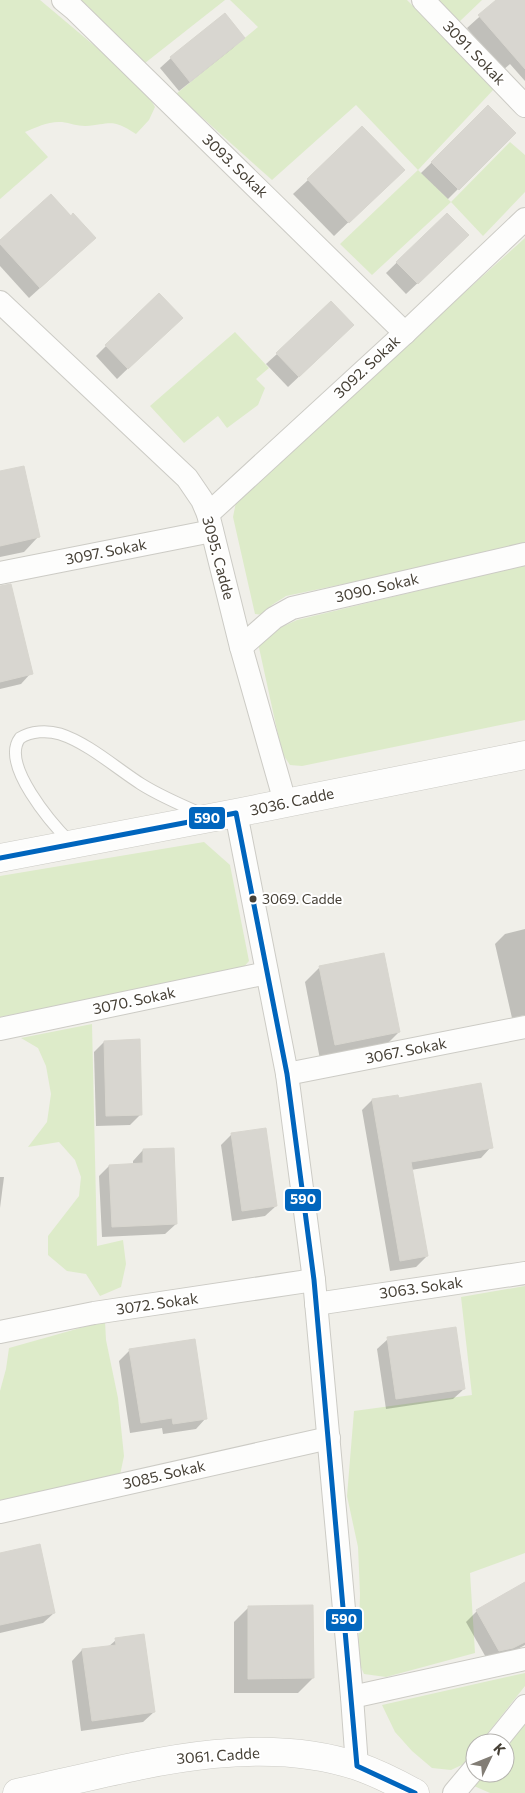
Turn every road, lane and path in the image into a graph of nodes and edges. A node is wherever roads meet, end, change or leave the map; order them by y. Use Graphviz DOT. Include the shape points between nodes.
graph roads {
  1 [pos="63,0"];
  2 [pos="422,0"];
  3 [pos="525,106"];
  4 [pos="525,219"];
  5 [pos="0,302"];
  6 [pos="22,324"];
  7 [pos="0,328"];
  8 [pos="405,333"];
  9 [pos="210,522"];
  10 [pos="525,554"];
  11 [pos="0,573"];
  12 [pos="241,647"];
  13 [pos="525,755"];
  14 [pos="285,802"];
  15 [pos="223,816"];
  16 [pos="72,844"];
  17 [pos="0,858"];
  18 [pos="267,973"];
  19 [pos="525,1027"];
  20 [pos="0,1029"];
  21 [pos="287,1074"];
  22 [pos="525,1273"];
  23 [pos="314,1280"];
  24 [pos="316,1304"];
  25 [pos="0,1332"];
  26 [pos="328,1438"];
  27 [pos="0,1512"];
  28 [pos="525,1660"];
  29 [pos="352,1697"];
  30 [pos="525,1706"];
  31 [pos="503,1733"];
  32 [pos="357,1766"];
  33 [pos="465,1780"];
  34 [pos="17,1793"];
  35 [pos="416,1793"];
  36 [pos="454,1793"];
  1 -- 8 [label="street, 3093. Sokak"];
  2 -- 3 [label="street, 3091. Sokak"];
  4 -- 8 [label="street, 3092. Sokak"];
  5 -- 6 [label="street, 3095. Cadde"];
  6 -- 7 [label="street"];
  6 -- 9 [label="street, 3095. Cadde" via="187,478 202,500"];
  8 -- 9 [label="street, 3092. Sokak"];
  9 -- 11 [label="street, 3097. Sokak"];
  9 -- 12 [label="street, 3095. Cadde"];
  10 -- 12 [label="street, 3090. Sokak" via="292,608 274,618"];
  12 -- 14 [label="street, 3095. Cadde"];
  13 -- 14 [label="street, 3036. Cadde"];
  14 -- 15 [label="street, 3036. Cadde"];
  15 -- 16 [label="street, 3036. Cadde"];
  15 -- 16 [label="lane" via="176,803 142,785 74,739 58,733 26,734 14,742 8,754 8,768 28,800"];
  15 -- 18 [label="street"];
  16 -- 17 [label="street, 3036. Cadde"];
  18 -- 20 [label="street, 3070. Sokak"];
  18 -- 21 [label="street"];
  19 -- 21 [label="street, 3067. Sokak"];
  21 -- 23 [label="street"];
  22 -- 24 [label="street, 3063. Sokak"];
  23 -- 24 [label="street"];
  23 -- 25 [label="street, 3072. Sokak" via="94,1313"];
  24 -- 26 [label="street"];
  26 -- 27 [label="street, 3085. Sokak"];
  26 -- 29 [label="street"];
  28 -- 29 [label="street"];
  29 -- 32 [label="street"];
  30 -- 31 [label="street"];
  32 -- 34 [label="street, 3061. Cadde" via="293,1753 194,1756"];
  32 -- 35 [label="street, 3061. Cadde"];
  33 -- 36 [label="street"];
}
